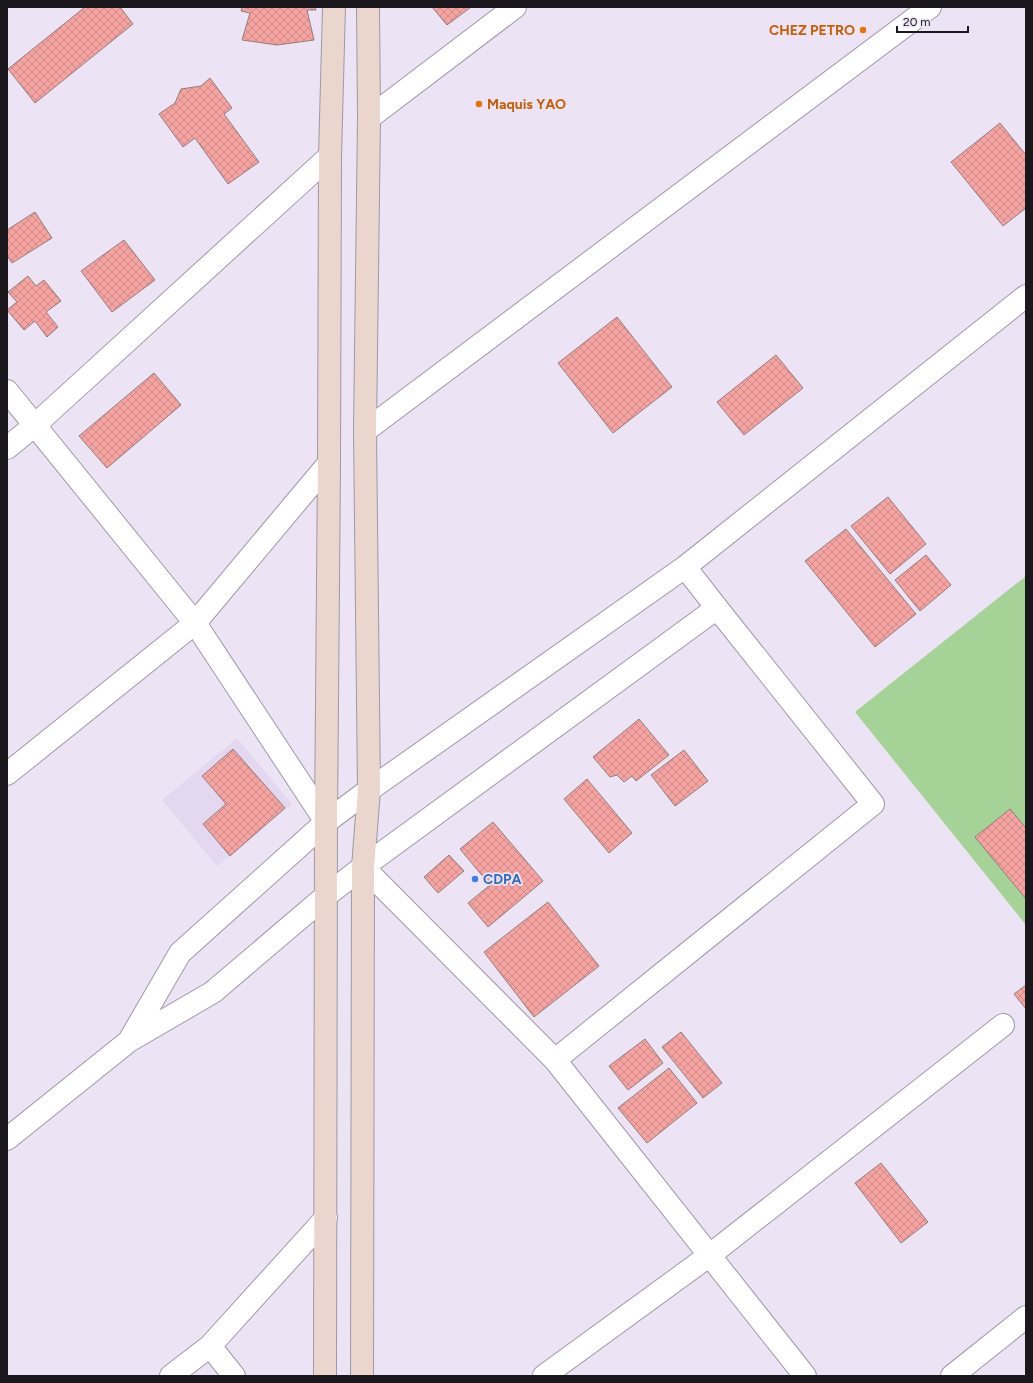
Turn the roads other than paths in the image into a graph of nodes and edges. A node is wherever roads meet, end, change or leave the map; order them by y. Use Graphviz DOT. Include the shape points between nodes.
graph roads {
  1 [pos="334,7"];
  2 [pos="368,7"];
  3 [pos="515,7"];
  4 [pos="930,7"];
  5 [pos="369,118"];
  6 [pos="330,156"];
  7 [pos="1026,296"];
  8 [pos="7,391"];
  9 [pos="35,425"];
  10 [pos="365,431"];
  11 [pos="7,448"];
  12 [pos="330,463"];
  13 [pos="684,567"];
  14 [pos="717,608"];
  15 [pos="195,623"];
  16 [pos="7,774"];
  17 [pos="369,790"];
  18 [pos="326,822"];
  19 [pos="363,867"];
  20 [pos="327,895"];
  21 [pos="1003,1024"];
  22 [pos="129,1042"];
  23 [pos="555,1060"];
  24 [pos="7,1140"];
  25 [pos="326,1218"];
  26 [pos="710,1255"];
  27 [pos="1026,1317"];
  28 [pos="210,1346"];
  29 [pos="171,1376"];
  30 [pos="234,1376"];
  31 [pos="325,1376"];
  32 [pos="362,1376"];
  33 [pos="544,1376"];
  34 [pos="806,1376"];
  35 [pos="952,1376"];
  1 -- 6 [label="main road"];
  2 -- 5 [label="main road"];
  3 -- 5 [label="street"];
  4 -- 10 [label="street"];
  5 -- 10 [label="main road"];
  6 -- 9 [label="street"];
  6 -- 12 [label="main road"];
  7 -- 13 [label="street"];
  8 -- 9 [label="street"];
  9 -- 11 [label="street"];
  9 -- 15 [label="street"];
  10 -- 17 [label="main road"];
  12 -- 15 [label="street"];
  12 -- 18 [label="main road"];
  13 -- 14 [label="street"];
  13 -- 17 [label="street"];
  14 -- 19 [label="street"];
  14 -- 23 [label="street" via="874,804"];
  15 -- 16 [label="street"];
  15 -- 18 [label="street"];
  17 -- 18 [label="street"];
  17 -- 19 [label="main road"];
  18 -- 20 [label="main road"];
  18 -- 22 [label="street" via="180,953"];
  19 -- 20 [label="street"];
  19 -- 23 [label="street"];
  19 -- 32 [label="main road"];
  20 -- 22 [label="street" via="213,992"];
  20 -- 25 [label="main road"];
  21 -- 26 [label="street"];
  22 -- 24 [label="street"];
  23 -- 26 [label="street"];
  25 -- 28 [label="street"];
  25 -- 31 [label="main road"];
  26 -- 33 [label="street"];
  26 -- 34 [label="street"];
  27 -- 35 [label="street"];
  28 -- 29 [label="street"];
  28 -- 30 [label="street"];
}
